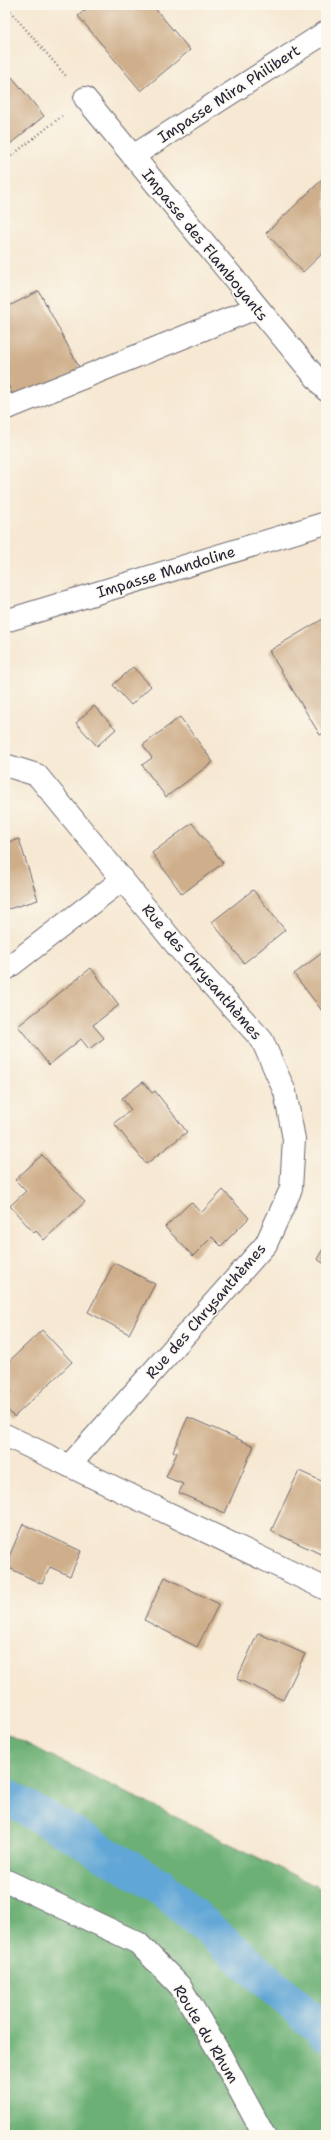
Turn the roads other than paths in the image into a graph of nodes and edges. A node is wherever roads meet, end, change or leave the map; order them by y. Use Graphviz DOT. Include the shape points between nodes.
graph roads {
  1 [pos="326,32"];
  2 [pos="86,98"];
  3 [pos="133,156"];
  4 [pos="256,308"];
  5 [pos="326,390"];
  6 [pos="5,403"];
  7 [pos="326,523"];
  8 [pos="5,621"];
  9 [pos="5,765"];
  10 [pos="123,879"];
  11 [pos="5,970"];
  12 [pos="5,1435"];
  13 [pos="69,1466"];
  14 [pos="326,1589"];
  15 [pos="5,1880"];
  16 [pos="264,2135"];
  1 -- 3 [label="street, Impasse Mira Philibert"];
  2 -- 3 [label="street, Impasse des Flamboyants"];
  3 -- 4 [label="street, Impasse des Flamboyants"];
  4 -- 5 [label="street, Impasse des Flamboyants"];
  4 -- 6 [label="street" via="10,407"];
  7 -- 8 [label="street, Impasse Mandoline"];
  9 -- 10 [label="street, Rue des Chrysanthèmes" via="37,775"];
  10 -- 11 [label="street"];
  10 -- 13 [label="street, Rue des Chrysanthèmes" via="181,951 262,1040 285,1092 294,1138 291,1189 266,1244"];
  12 -- 13 [label="street"];
  13 -- 14 [label="street"];
  15 -- 16 [label="street, Route du Rhum" via="138,1944 180,1986"];
}
